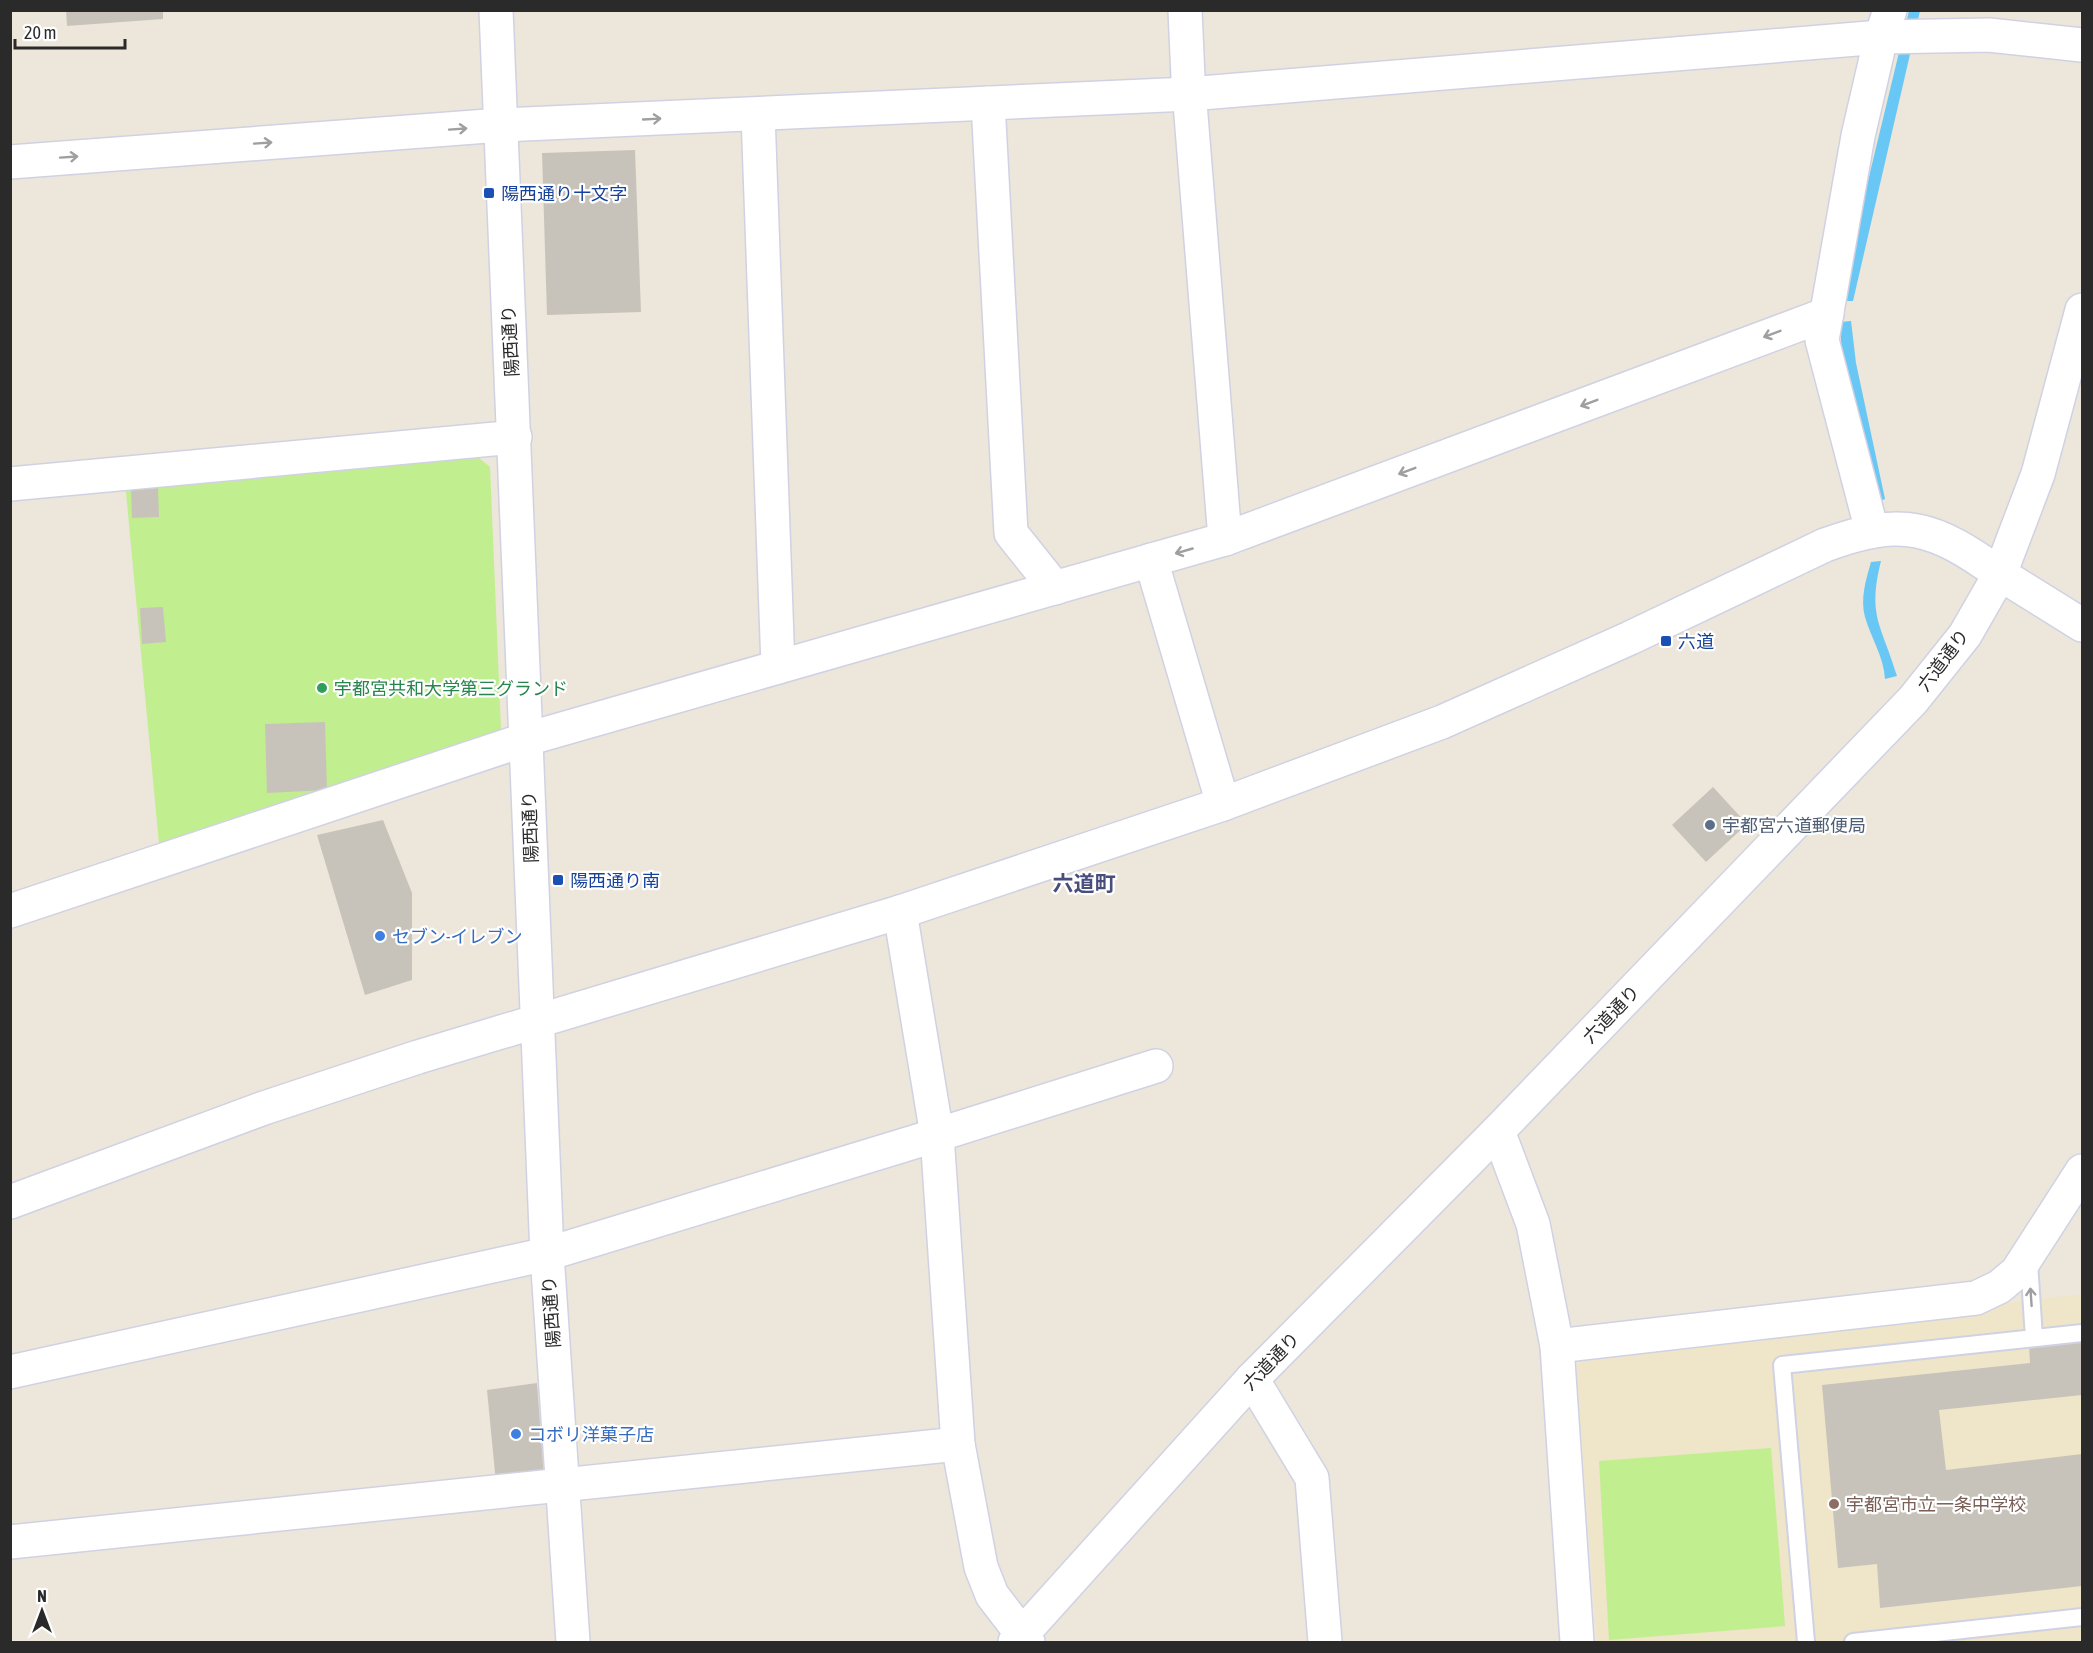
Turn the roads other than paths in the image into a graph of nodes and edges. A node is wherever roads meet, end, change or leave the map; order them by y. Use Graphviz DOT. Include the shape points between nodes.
graph roads {
  1 [pos="496,10"];
  2 [pos="1185,10"];
  3 [pos="1885,24"];
  4 [pos="2082,45"];
  5 [pos="1189,94"];
  6 [pos="988,104"];
  7 [pos="758,114"];
  8 [pos="501,125"];
  9 [pos="10,162"];
  10 [pos="2082,310"];
  11 [pos="1827,314"];
  12 [pos="515,437"];
  13 [pos="10,484"];
  14 [pos="1872,531"];
  15 [pos="1225,539"];
  16 [pos="1151,560"];
  17 [pos="2000,574"];
  18 [pos="1055,588"];
  19 [pos="2082,625"];
  20 [pos="778,667"];
  21 [pos="527,739"];
  22 [pos="1223,804"];
  23 [pos="10,911"];
  24 [pos="900,912"];
  25 [pos="538,1020"];
  26 [pos="1156,1066"];
  27 [pos="1498,1131"];
  28 [pos="937,1135"];
  29 [pos="2082,1171"];
  30 [pos="10,1202"];
  31 [pos="547,1254"];
  32 [pos="2028,1255"];
  33 [pos="2082,1333"];
  34 [pos="2034,1338"];
  35 [pos="1557,1346"];
  36 [pos="10,1372"];
  37 [pos="1252,1379"];
  38 [pos="958,1444"];
  39 [pos="565,1487"];
  40 [pos="10,1542"];
  41 [pos="2082,1617"];
  42 [pos="1022,1640"];
  43 [pos="573,1642"];
  44 [pos="1326,1642"];
  45 [pos="1577,1642"];
  46 [pos="1806,1642"];
  47 [pos="1852,1642"];
  1 -- 8 [label="street, 陽西通り"];
  2 -- 5 [label="street"];
  3 -- 4 [label="street"];
  3 -- 5 [label="street"];
  3 -- 11 [label="street" via="1857,136"];
  5 -- 6 [label="street"];
  5 -- 15 [label="street"];
  6 -- 7 [label="street"];
  6 -- 18 [label="street" via="1011,533"];
  8 -- 7 [label="street, one-way"];
  7 -- 20 [label="street"];
  9 -- 8 [label="street, one-way"];
  8 -- 12 [label="street, 陽西通り"];
  10 -- 17 [label="street, 六道通り" via="2038,474"];
  11 -- 14 [label="street" via="1822,339"];
  11 -- 15 [label="street, one-way"];
  12 -- 13 [label="street"];
  12 -- 21 [label="street, 陽西通り"];
  14 -- 17 [label="street" via="1906,528 1940,536"];
  14 -- 22 [label="street" via="1825,544 1630,638 1442,722"];
  15 -- 16 [label="street, one-way"];
  16 -- 18 [label="street"];
  16 -- 22 [label="street"];
  17 -- 19 [label="street"];
  17 -- 27 [label="street, 六道通り" via="1965,634 1914,700"];
  18 -- 20 [label="street"];
  20 -- 21 [label="street"];
  21 -- 23 [label="street"];
  21 -- 25 [label="street, 陽西通り"];
  22 -- 24 [label="street"];
  24 -- 25 [label="street"];
  24 -- 28 [label="street"];
  25 -- 30 [label="street" via="264,1108"];
  25 -- 31 [label="street, 陽西通り"];
  26 -- 28 [label="street"];
  27 -- 35 [label="street" via="1533,1224"];
  27 -- 37 [label="street, 六道通り"];
  28 -- 31 [label="street"];
  28 -- 38 [label="street"];
  29 -- 32 [label="street"];
  31 -- 36 [label="street"];
  31 -- 39 [label="street, 陽西通り"];
  34 -- 32 [label="lane, one-way"];
  32 -- 35 [label="street" via="2017,1272 1999,1287 1976,1298"];
  33 -- 34 [label="lane"];
  34 -- 46 [label="lane" via="1782,1365"];
  35 -- 45 [label="street"];
  37 -- 42 [label="street, 六道通り"];
  37 -- 44 [label="street" via="1312,1478"];
  38 -- 39 [label="street"];
  38 -- 42 [label="street" via="981,1567 992,1595"];
  39 -- 40 [label="street"];
  39 -- 43 [label="street, 陽西通り"];
  41 -- 47 [label="lane"];
}
